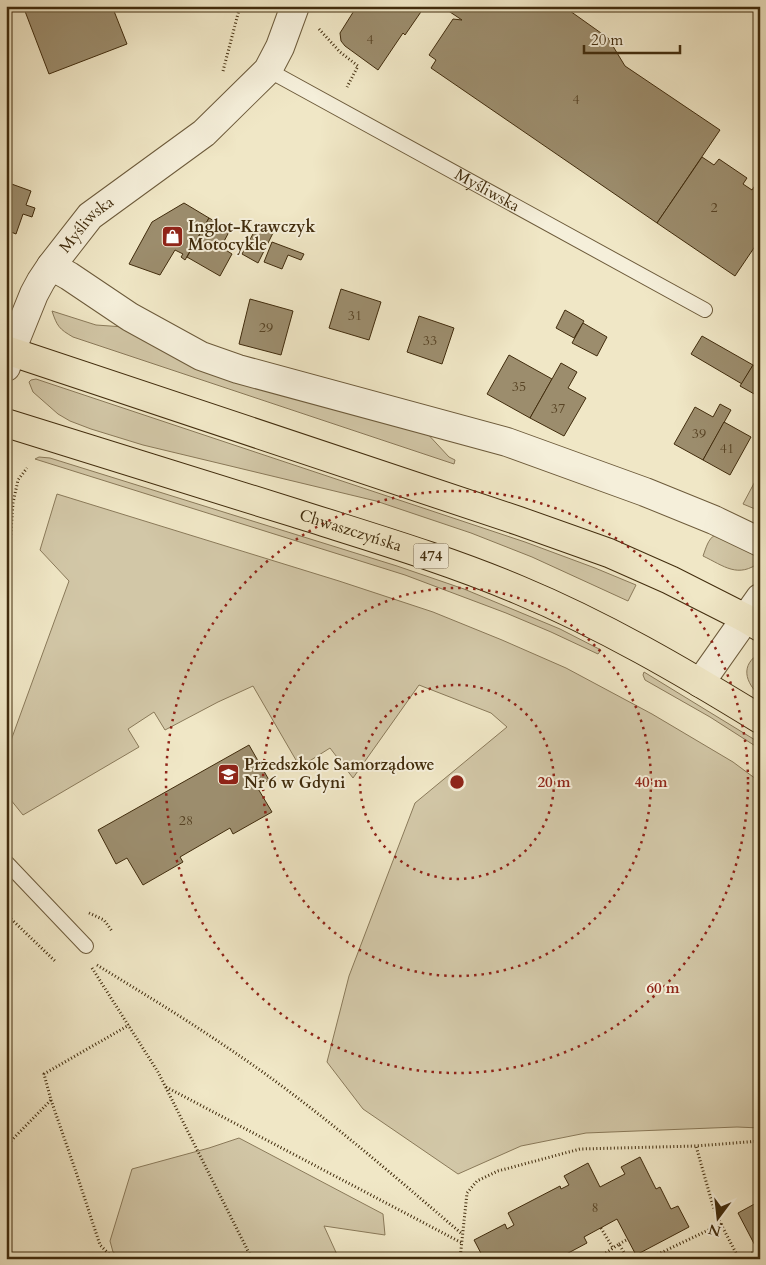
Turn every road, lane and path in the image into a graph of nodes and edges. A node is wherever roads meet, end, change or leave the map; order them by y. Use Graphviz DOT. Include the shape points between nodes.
graph roads {
  1 [pos="240,6"];
  2 [pos="295,6"];
  3 [pos="318,27"];
  4 [pos="268,70"];
  5 [pos="222,73"];
  6 [pos="347,88"];
  7 [pos="51,266"];
  8 [pos="705,310"];
  9 [pos="8,356"];
  10 [pos="6,423"];
  11 [pos="28,468"];
  12 [pos="760,542"];
  13 [pos="6,601"];
  14 [pos="755,615"];
  15 [pos="700,683"];
  16 [pos="760,719"];
  17 [pos="6,862"];
  18 [pos="6,914"];
  19 [pos="86,946"];
  20 [pos="56,962"];
  21 [pos="129,1025"];
  22 [pos="165,1087"];
  23 [pos="51,1100"];
  24 [pos="760,1141"];
  25 [pos="6,1146"];
  26 [pos="696,1146"];
  27 [pos="721,1224"];
  28 [pos="601,1228"];
  29 [pos="462,1234"];
  30 [pos="628,1239"];
  31 [pos="462,1242"];
  32 [pos="619,1244"];
  33 [pos="613,1248"];
  34 [pos="757,1250"];
  35 [pos="114,1259"];
  36 [pos="252,1259"];
  37 [pos="460,1259"];
  38 [pos="598,1259"];
  39 [pos="628,1259"];
  40 [pos="648,1259"];
  41 [pos="739,1259"];
  42 [pos="743,1259"];
  1 -- 5 [label="path"];
  2 -- 4 [label="street, Myśliwska"];
  3 -- 6 [label="path" via="340,52 358,66"];
  4 -- 7 [label="street, Myśliwska" via="204,133 90,216"];
  4 -- 8 [label="lane, Myśliwska"];
  7 -- 9 [label="street, Myśliwska" via="34,294"];
  7 -- 12 [label="street" via="130,317 201,356 238,369 507,442 645,492"];
  9 -- 14 [label="main road" via="519,521 610,554"];
  10 -- 15 [label="main road, Chwaszczyńska / 474" via="437,558 520,590 599,626"];
  11 -- 13 [label="path" via="18,480 13,503"];
  14 -- 15 [label="street"];
  15 -- 16 [label="main road, Chwaszczyńska / 474"];
  17 -- 19 [label="lane"];
  18 -- 20 [label="path"];
  21 -- 22 [label="path"];
  21 -- 23 [label="path" via="44,1074"];
  21 -- 29 [label="path" via="92,964 223,1044 285,1089 380,1163"];
  22 -- 31 [label="path"];
  22 -- 36 [label="path"];
  23 -- 25 [label="path"];
  23 -- 35 [label="path" via="100,1246"];
  24 -- 26 [label="path"];
  26 -- 27 [label="path"];
  26 -- 29 [label="path" via="580,1149 498,1171 477,1181 466,1192"];
  27 -- 40 [label="path"];
  27 -- 41 [label="path"];
  28 -- 33 [label="path"];
  29 -- 31 [label="path"];
  30 -- 32 [label="path"];
  31 -- 37 [label="path"];
  32 -- 33 [label="path"];
  32 -- 39 [label="path"];
  33 -- 38 [label="path"];
  34 -- 42 [label="path"];
}
